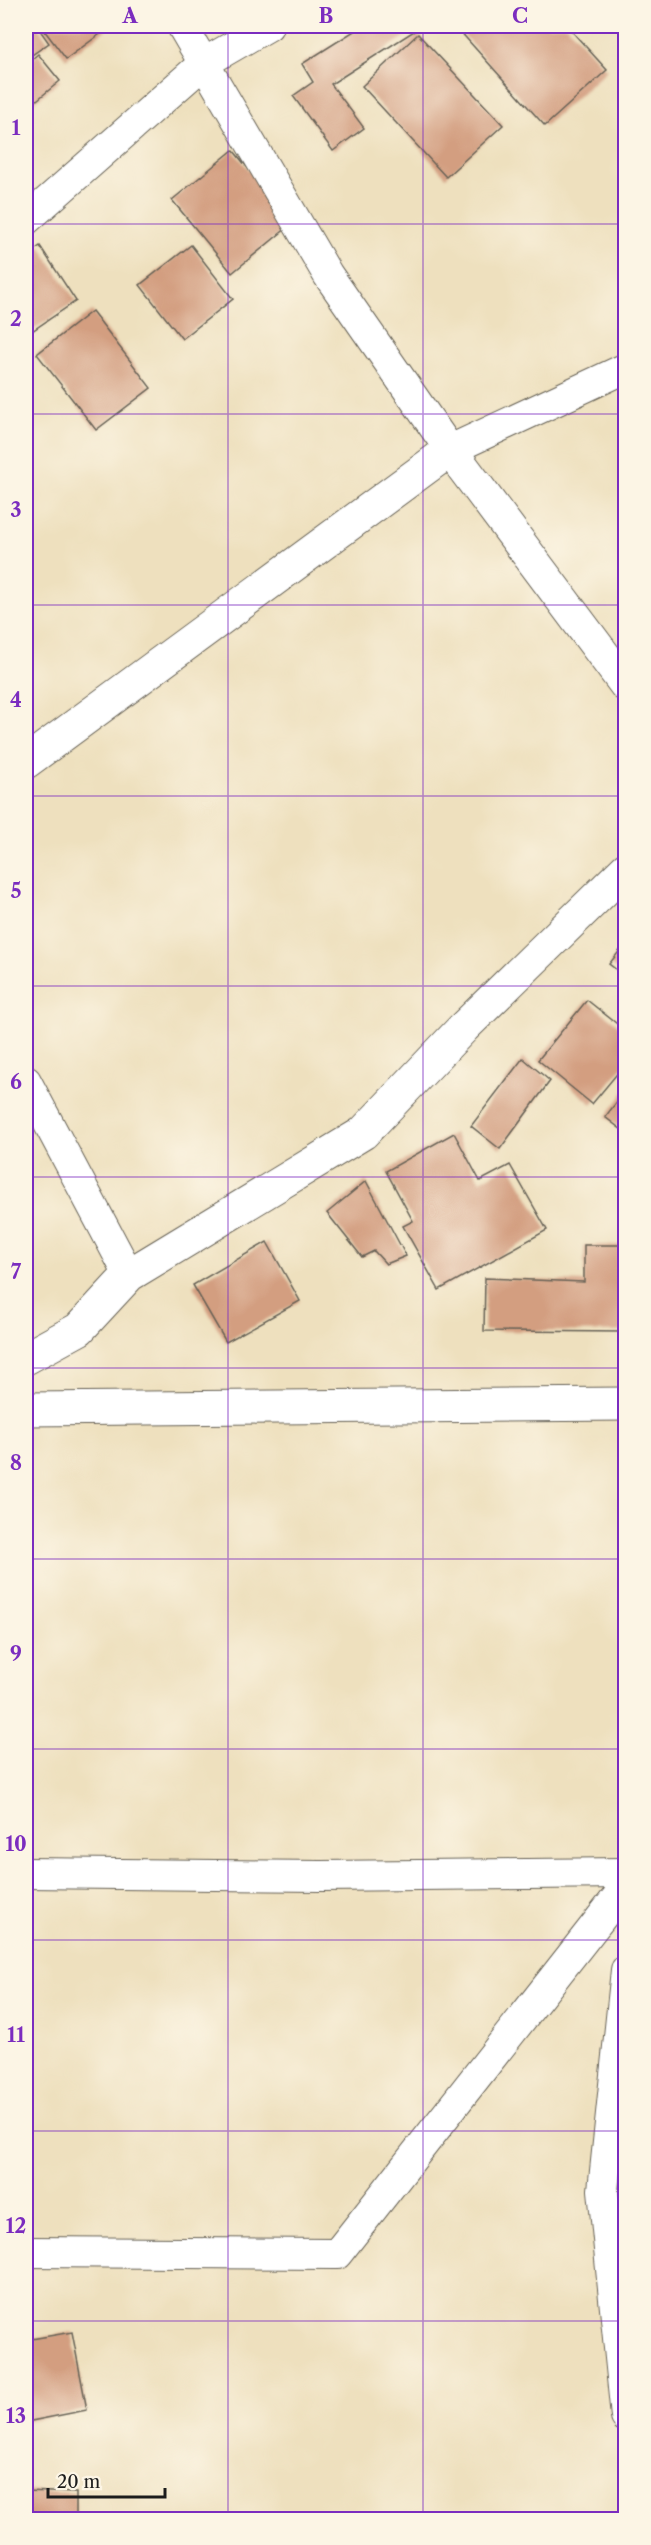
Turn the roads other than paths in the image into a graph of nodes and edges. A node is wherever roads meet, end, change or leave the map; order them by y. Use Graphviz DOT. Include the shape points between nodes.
graph roads {
  1 [pos="182,26"];
  2 [pos="268,26"];
  3 [pos="204,63"];
  4 [pos="26,220"];
  5 [pos="626,368"];
  6 [pos="450,450"];
  7 [pos="626,686"];
  8 [pos="26,762"];
  9 [pos="626,869"];
  10 [pos="26,1081"];
  11 [pos="129,1275"];
  12 [pos="26,1358"];
  13 [pos="626,1404"];
  14 [pos="26,1409"];
  15 [pos="26,1873"];
  16 [pos="626,1873"];
  17 [pos="626,1886"];
  18 [pos="626,1970"];
  19 [pos="26,2252"];
  20 [pos="626,2417"];
  1 -- 3 [label="street"];
  2 -- 3 [label="street"];
  3 -- 4 [label="street"];
  3 -- 6 [label="street" via="328,275"];
  5 -- 6 [label="street"];
  6 -- 7 [label="street"];
  6 -- 8 [label="street"];
  9 -- 11 [label="street" via="363,1132"];
  10 -- 11 [label="street"];
  11 -- 12 [label="street" via="79,1329"];
  13 -- 14 [label="street"];
  15 -- 16 [label="street"];
  17 -- 19 [label="street" via="337,2254"];
  18 -- 20 [label="street" via="603,2190"];
}
